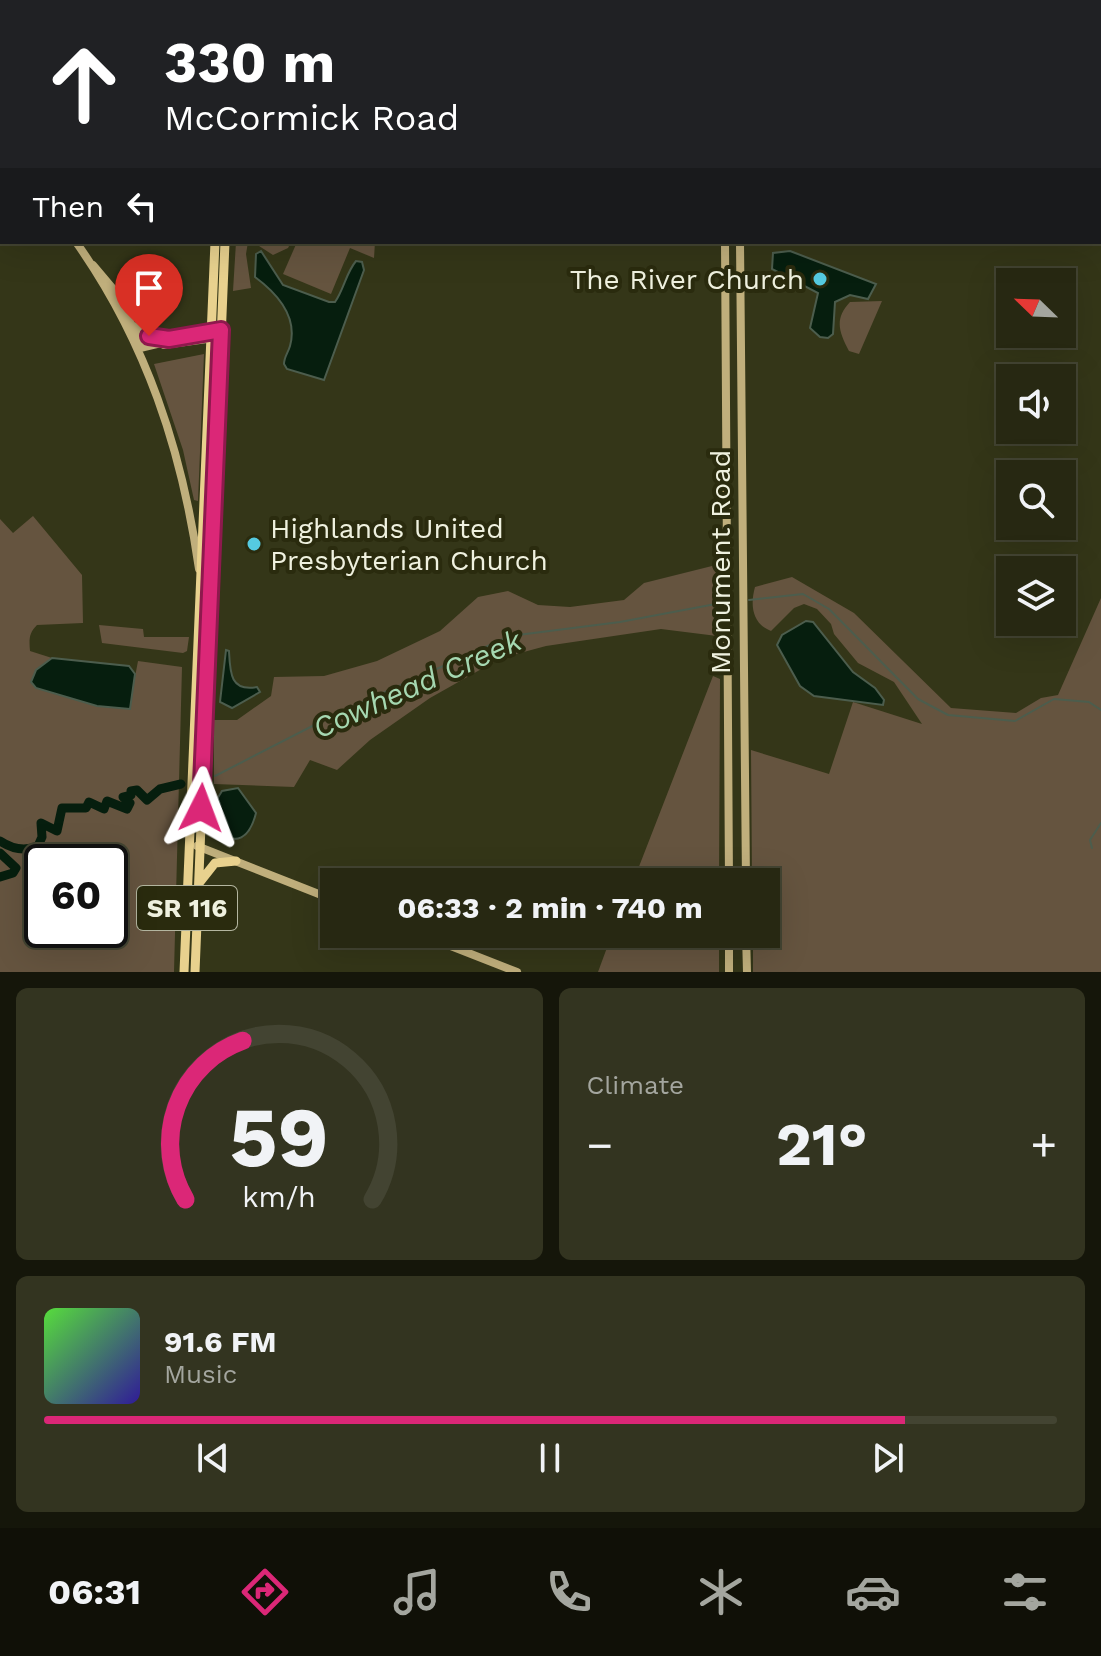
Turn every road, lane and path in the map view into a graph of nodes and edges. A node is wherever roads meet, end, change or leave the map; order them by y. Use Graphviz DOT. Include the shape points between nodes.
graph roads {
  1 [pos="77,244"];
  2 [pos="215,244"];
  3 [pos="225,244"];
  4 [pos="725,244"];
  5 [pos="740,244"];
  6 [pos="92,265"];
  7 [pos="131,321"];
  8 [pos="216,334"];
  9 [pos="169,339"];
  10 [pos="155,345"];
  11 [pos="140,348"];
  12 [pos="203,517"];
  13 [pos="212,562"];
  14 [pos="200,578"];
  15 [pos="728,751"];
  16 [pos="744,751"];
  17 [pos="195,845"];
  18 [pos="236,861"];
  19 [pos="729,868"];
  20 [pos="746,868"];
  21 [pos="198,885"];
  22 [pos="320,894"];
  23 [pos="456,948"];
  24 [pos="729,948"];
  25 [pos="746,948"];
  26 [pos="184,972"];
  27 [pos="195,972"];
  28 [pos="517,972"];
  29 [pos="729,972"];
  30 [pos="747,972"];
  1 -- 6 [label="main road"];
  2 -- 8 [label="main road, SR 116"];
  3 -- 8 [label="main road, SR 116"];
  4 -- 15 [label="main road, Monument Road"];
  5 -- 16 [label="main road, Monument Road"];
  6 -- 7 [label="main road" via="120,297"];
  6 -- 11 [label="main road"];
  7 -- 9 [label="main road" via="149,336"];
  7 -- 11 [label="main road"];
  8 -- 9 [label="main road"];
  8 -- 10 [label="main road"];
  8 -- 12 [label="main road, SR 116"];
  8 -- 13 [label="main road, SR 116"];
  9 -- 10 [label="main road"];
  10 -- 11 [label="main road"];
  11 -- 14 [label="main road" via="178,453"];
  12 -- 13 [label="main road"];
  12 -- 14 [label="main road, SR 116"];
  13 -- 17 [label="main road, SR 116"];
  14 -- 17 [label="main road, SR 116"];
  15 -- 16 [label="main road"];
  15 -- 19 [label="main road, Monument Road"];
  16 -- 20 [label="main road, Monument Road"];
  17 -- 18 [label="main road"];
  17 -- 21 [label="main road, SR 116"];
  17 -- 26 [label="main road, SR 116"];
  18 -- 21 [label="main road" via="215,863"];
  18 -- 22 [label="main road"];
  21 -- 27 [label="main road, SR 116"];
  23 -- 28 [label="main road"];
  24 -- 29 [label="main road"];
  25 -- 30 [label="main road"];
}
